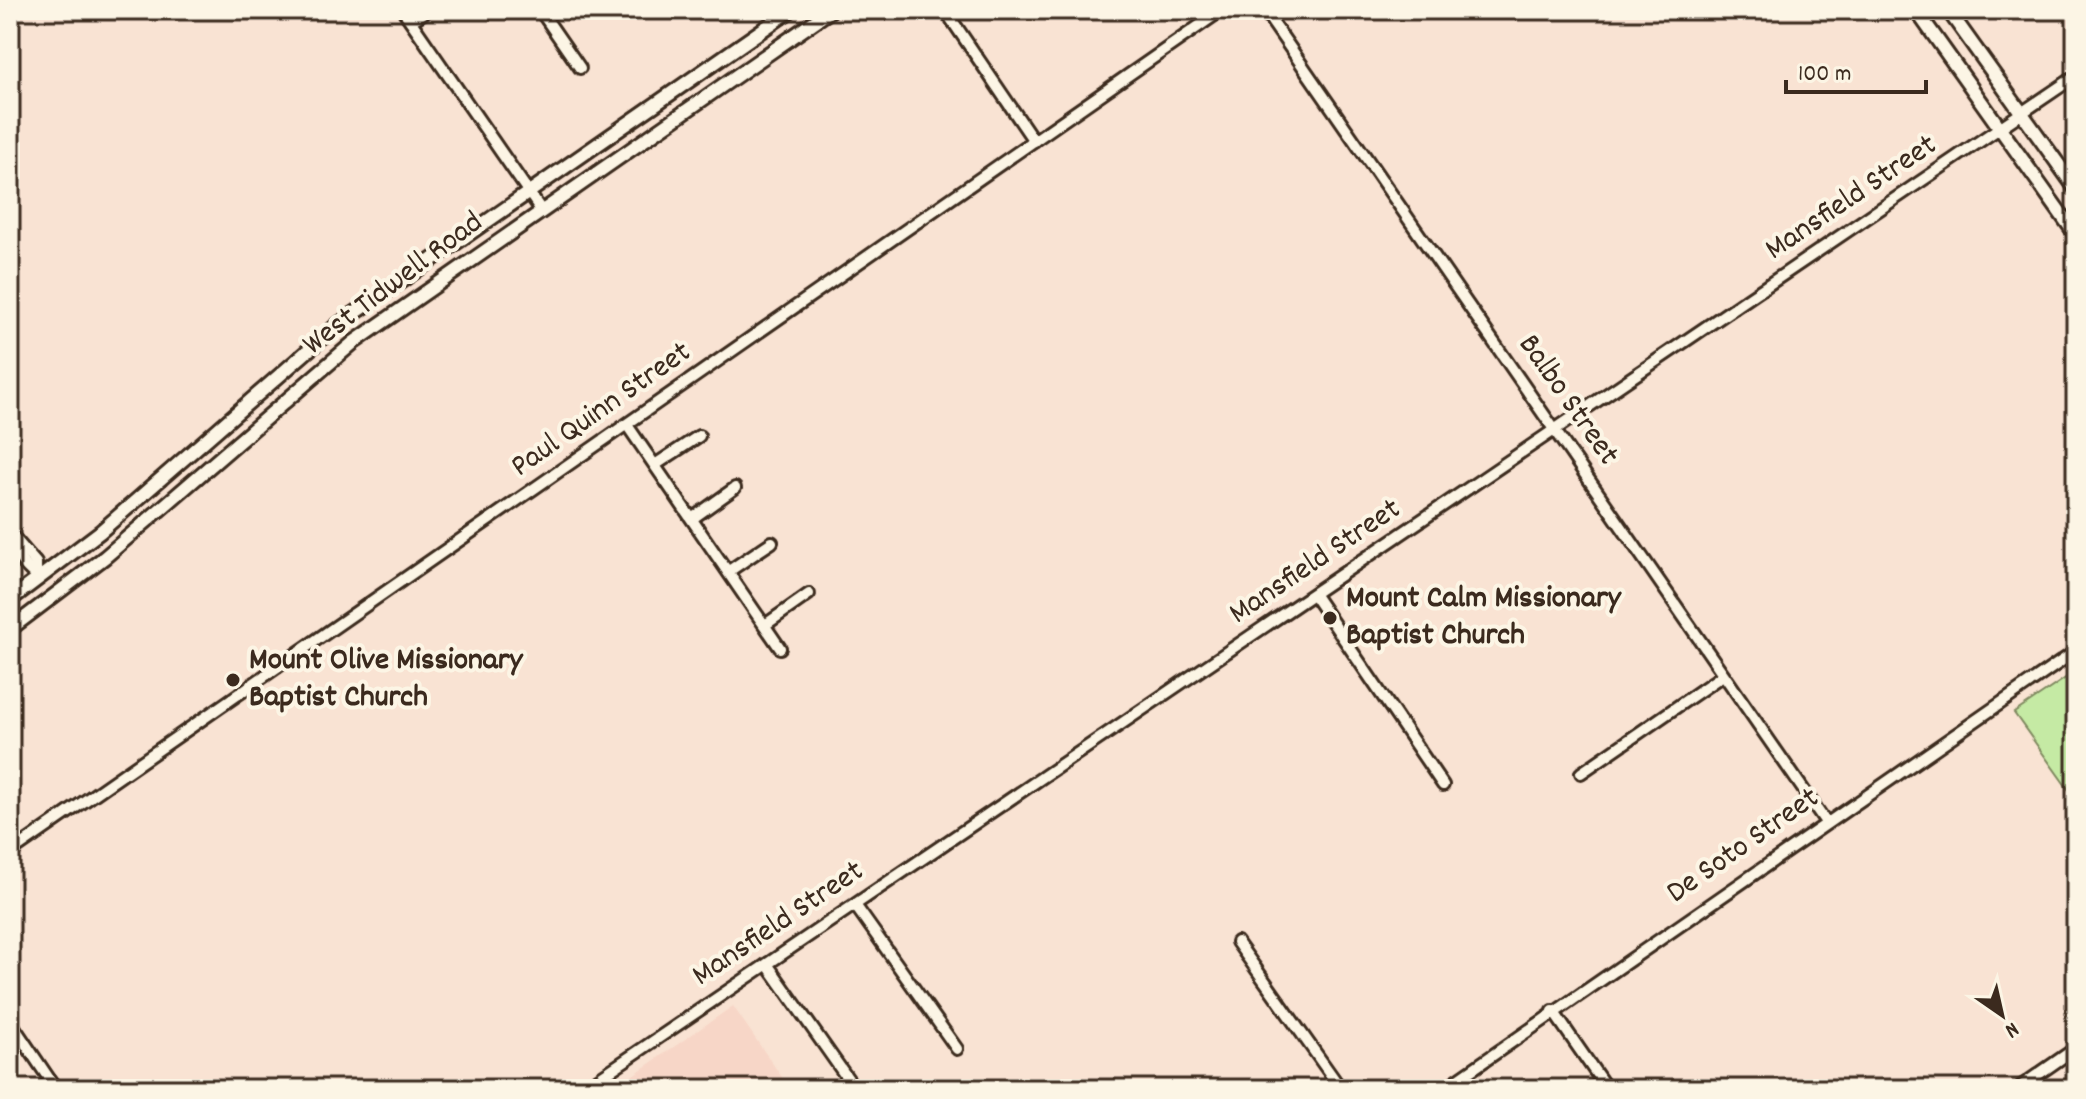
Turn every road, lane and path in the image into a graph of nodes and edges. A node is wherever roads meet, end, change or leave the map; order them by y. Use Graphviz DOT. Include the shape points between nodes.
graph roads {
  1 [pos="403,10"];
  2 [pos="428,10"];
  3 [pos="540,10"];
  4 [pos="791,10"];
  5 [pos="831,10"];
  6 [pos="945,10"];
  7 [pos="1222,10"];
  8 [pos="1264,10"];
  9 [pos="1916,10"];
  10 [pos="1948,10"];
  11 [pos="411,21"];
  12 [pos="710,66"];
  13 [pos="580,68"];
  14 [pos="2076,76"];
  15 [pos="724,84"];
  16 [pos="2022,114"];
  17 [pos="2000,129"];
  18 [pos="1034,141"];
  19 [pos="2076,189"];
  20 [pos="529,192"];
  21 [pos="541,210"];
  22 [pos="2076,235"];
  23 [pos="390,287"];
  24 [pos="402,307"];
  25 [pos="256,396"];
  26 [pos="271,413"];
  27 [pos="627,425"];
  28 [pos="1556,431"];
  29 [pos="699,436"];
  30 [pos="655,465"];
  31 [pos="735,488"];
  32 [pos="693,518"];
  33 [pos="12,540"];
  34 [pos="772,542"];
  35 [pos="729,571"];
  36 [pos="38,577"];
  37 [pos="809,594"];
  38 [pos="1314,595"];
  39 [pos="10,600"];
  40 [pos="765,625"];
  41 [pos="10,629"];
  42 [pos="780,648"];
  43 [pos="2076,651"];
  44 [pos="1723,675"];
  45 [pos="1581,773"];
  46 [pos="1443,785"];
  47 [pos="1825,821"];
  48 [pos="10,853"];
  49 [pos="855,905"];
  50 [pos="1237,942"];
  51 [pos="767,964"];
  52 [pos="1553,1011"];
  53 [pos="10,1021"];
  54 [pos="2076,1048"];
  55 [pos="957,1049"];
  56 [pos="56,1089"];
  57 [pos="583,1089"];
  58 [pos="855,1089"];
  59 [pos="1341,1089"];
  60 [pos="1444,1089"];
  61 [pos="1607,1089"];
  62 [pos="2017,1089"];
  1 -- 11 [label="street"];
  2 -- 11 [label="street"];
  3 -- 13 [label="street"];
  4 -- 12 [label="main road, West Tidwell Road"];
  5 -- 15 [label="main road, West Tidwell Road"];
  6 -- 18 [label="street"];
  7 -- 18 [label="street, Paul Quinn Street"];
  8 -- 28 [label="street, Balbo Street"];
  9 -- 17 [label="main road"];
  10 -- 16 [label="main road"];
  11 -- 20 [label="street"];
  12 -- 15 [label="main road"];
  12 -- 20 [label="main road, West Tidwell Road"];
  14 -- 16 [label="street, Mansfield Street"];
  15 -- 21 [label="main road, West Tidwell Road"];
  16 -- 17 [label="street, Mansfield Street"];
  16 -- 19 [label="main road"];
  17 -- 22 [label="main road"];
  17 -- 28 [label="street, Mansfield Street"];
  18 -- 27 [label="street, Paul Quinn Street"];
  20 -- 21 [label="street"];
  20 -- 23 [label="main road, West Tidwell Road"];
  21 -- 24 [label="main road, West Tidwell Road"];
  23 -- 24 [label="main road"];
  23 -- 25 [label="main road, West Tidwell Road"];
  24 -- 26 [label="main road, West Tidwell Road"];
  25 -- 26 [label="main road"];
  25 -- 36 [label="main road, West Tidwell Road" via="100,532"];
  26 -- 41 [label="main road, West Tidwell Road" via="105,557"];
  27 -- 30 [label="street"];
  27 -- 48 [label="street, Paul Quinn Street"];
  28 -- 38 [label="street, Mansfield Street"];
  28 -- 44 [label="street, Balbo Street"];
  29 -- 30 [label="street"];
  30 -- 32 [label="street"];
  31 -- 32 [label="street"];
  32 -- 35 [label="street"];
  33 -- 36 [label="street" via="26,570"];
  34 -- 35 [label="street"];
  35 -- 40 [label="street"];
  36 -- 39 [label="main road, West Tidwell Road"];
  37 -- 40 [label="street"];
  38 -- 46 [label="street"];
  38 -- 49 [label="street, Mansfield Street"];
  40 -- 42 [label="street"];
  43 -- 47 [label="street, De Soto Street"];
  44 -- 45 [label="street"];
  44 -- 47 [label="street, Balbo Street"];
  47 -- 52 [label="street, De Soto Street"];
  49 -- 51 [label="street, Mansfield Street"];
  49 -- 55 [label="street"];
  50 -- 59 [label="street"];
  51 -- 57 [label="street, Mansfield Street"];
  51 -- 58 [label="street"];
  52 -- 60 [label="street, De Soto Street"];
  52 -- 61 [label="street"];
  53 -- 56 [label="street"];
  54 -- 62 [label="street"];
}
